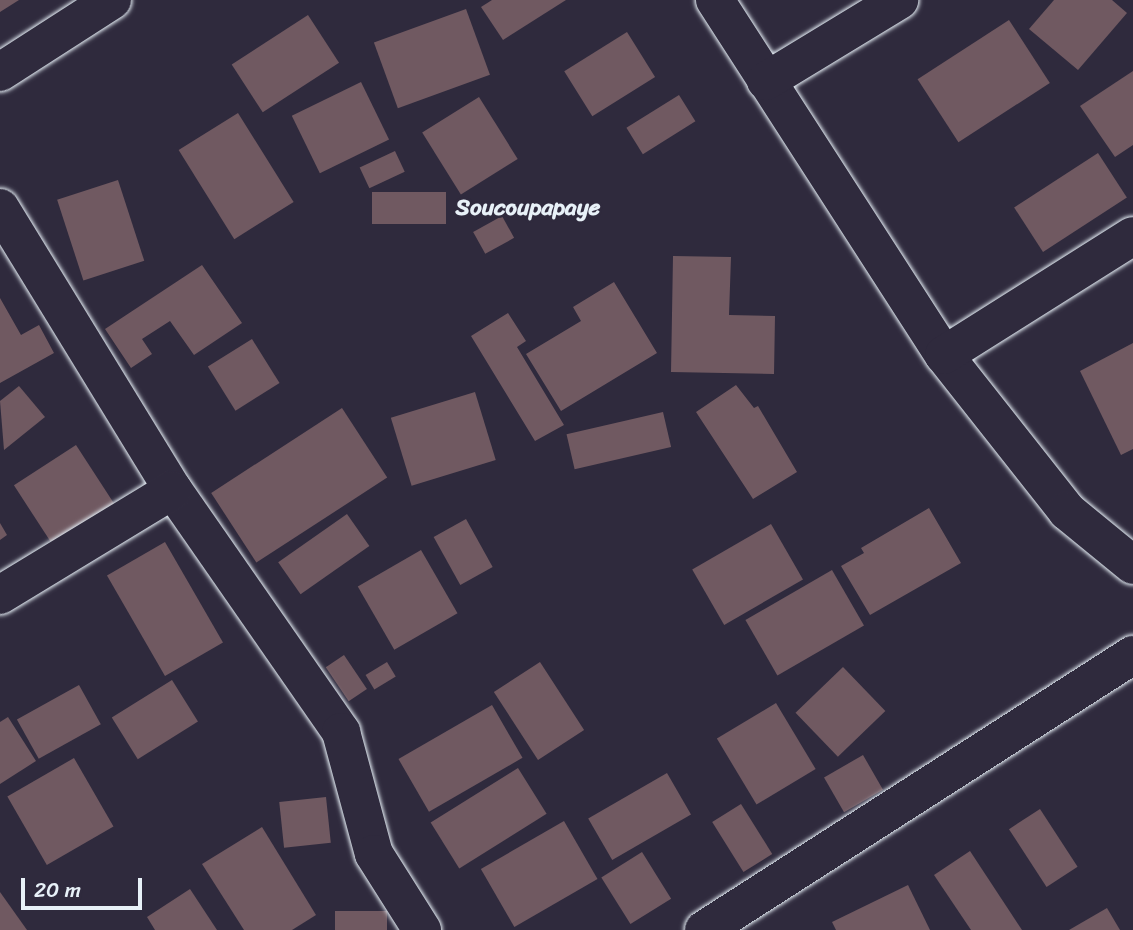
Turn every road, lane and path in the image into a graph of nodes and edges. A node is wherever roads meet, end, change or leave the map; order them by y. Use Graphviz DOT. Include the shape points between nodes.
graph roads {
  1 [pos="113,0"];
  2 [pos="715,0"];
  3 [pos="899,0"];
  4 [pos="0,72"];
  5 [pos="766,81"];
  6 [pos="0,208"];
  7 [pos="1133,236"];
  8 [pos="944,355"];
  9 [pos="173,490"];
  10 [pos="1133,565"];
  11 [pos="0,595"];
  12 [pos="1133,655"];
  13 [pos="422,930"];
  14 [pos="704,930"];
  1 -- 4 [label="street"];
  2 -- 5 [label="street"];
  3 -- 5 [label="street"];
  5 -- 8 [label="street"];
  6 -- 9 [label="street"];
  7 -- 8 [label="street"];
  8 -- 10 [label="street" via="1067,510"];
  9 -- 11 [label="street"];
  9 -- 13 [label="street" via="341,732 374,854"];
  12 -- 14 [label="street"];
}
